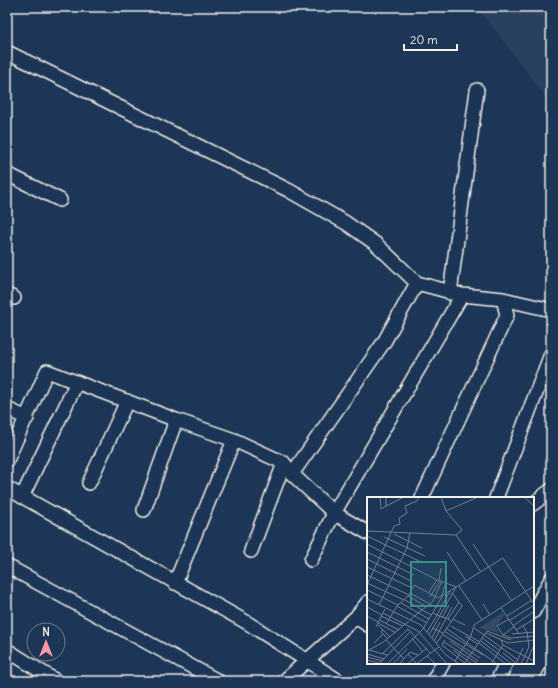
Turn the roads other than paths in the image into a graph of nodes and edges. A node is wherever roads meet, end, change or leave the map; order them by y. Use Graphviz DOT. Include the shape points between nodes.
graph roads {
  1 [pos="7,52"];
  2 [pos="477,90"];
  3 [pos="7,174"];
  4 [pos="60,200"];
  5 [pos="417,283"];
  6 [pos="456,294"];
  7 [pos="502,300"];
  8 [pos="551,310"];
  9 [pos="551,354"];
  10 [pos="77,382"];
  11 [pos="127,401"];
  12 [pos="7,408"];
  13 [pos="27,418"];
  14 [pos="176,420"];
  15 [pos="234,440"];
  16 [pos="7,460"];
  17 [pos="284,463"];
  18 [pos="292,474"];
  19 [pos="89,484"];
  20 [pos="7,488"];
  21 [pos="551,490"];
  22 [pos="22,497"];
  23 [pos="422,497"];
  24 [pos="496,497"];
  25 [pos="534,503"];
  26 [pos="144,510"];
  27 [pos="334,514"];
  28 [pos="367,532"];
  29 [pos="251,551"];
  30 [pos="311,560"];
  31 [pos="7,566"];
  32 [pos="551,579"];
  33 [pos="176,583"];
  34 [pos="367,603"];
  35 [pos="534,610"];
  36 [pos="356,617"];
  37 [pos="367,624"];
  38 [pos="7,650"];
  39 [pos="307,662"];
  40 [pos="506,664"];
  41 [pos="551,673"];
  42 [pos="56,681"];
  43 [pos="218,681"];
  44 [pos="284,681"];
  45 [pos="340,681"];
  46 [pos="497,681"];
  47 [pos="547,681"];
  1 -- 5 [label="street" via="288,190 346,223 376,244"];
  2 -- 6 [label="street"];
  3 -- 4 [label="street"];
  5 -- 6 [label="street"];
  5 -- 18 [label="street" via="384,342"];
  6 -- 7 [label="street"];
  6 -- 27 [label="street"];
  7 -- 8 [label="street"];
  7 -- 23 [label="street" via="507,315"];
  9 -- 24 [label="street"];
  10 -- 11 [label="street"];
  10 -- 13 [label="street" via="47,370"];
  10 -- 22 [label="street"];
  11 -- 14 [label="street"];
  11 -- 19 [label="street"];
  12 -- 13 [label="street"];
  13 -- 16 [label="street"];
  14 -- 15 [label="street"];
  14 -- 26 [label="street"];
  15 -- 17 [label="street"];
  15 -- 33 [label="street"];
  17 -- 18 [label="street"];
  17 -- 29 [label="street"];
  18 -- 27 [label="street"];
  20 -- 22 [label="street"];
  21 -- 25 [label="street"];
  22 -- 33 [label="street"];
  27 -- 28 [label="street"];
  27 -- 30 [label="street"];
  31 -- 43 [label="street"];
  32 -- 35 [label="street"];
  33 -- 39 [label="street" via="246,622"];
  34 -- 36 [label="street"];
  36 -- 37 [label="street"];
  36 -- 39 [label="street"];
  38 -- 42 [label="street"];
  39 -- 44 [label="street"];
  39 -- 45 [label="street"];
  40 -- 46 [label="street"];
  41 -- 47 [label="street"];
}
